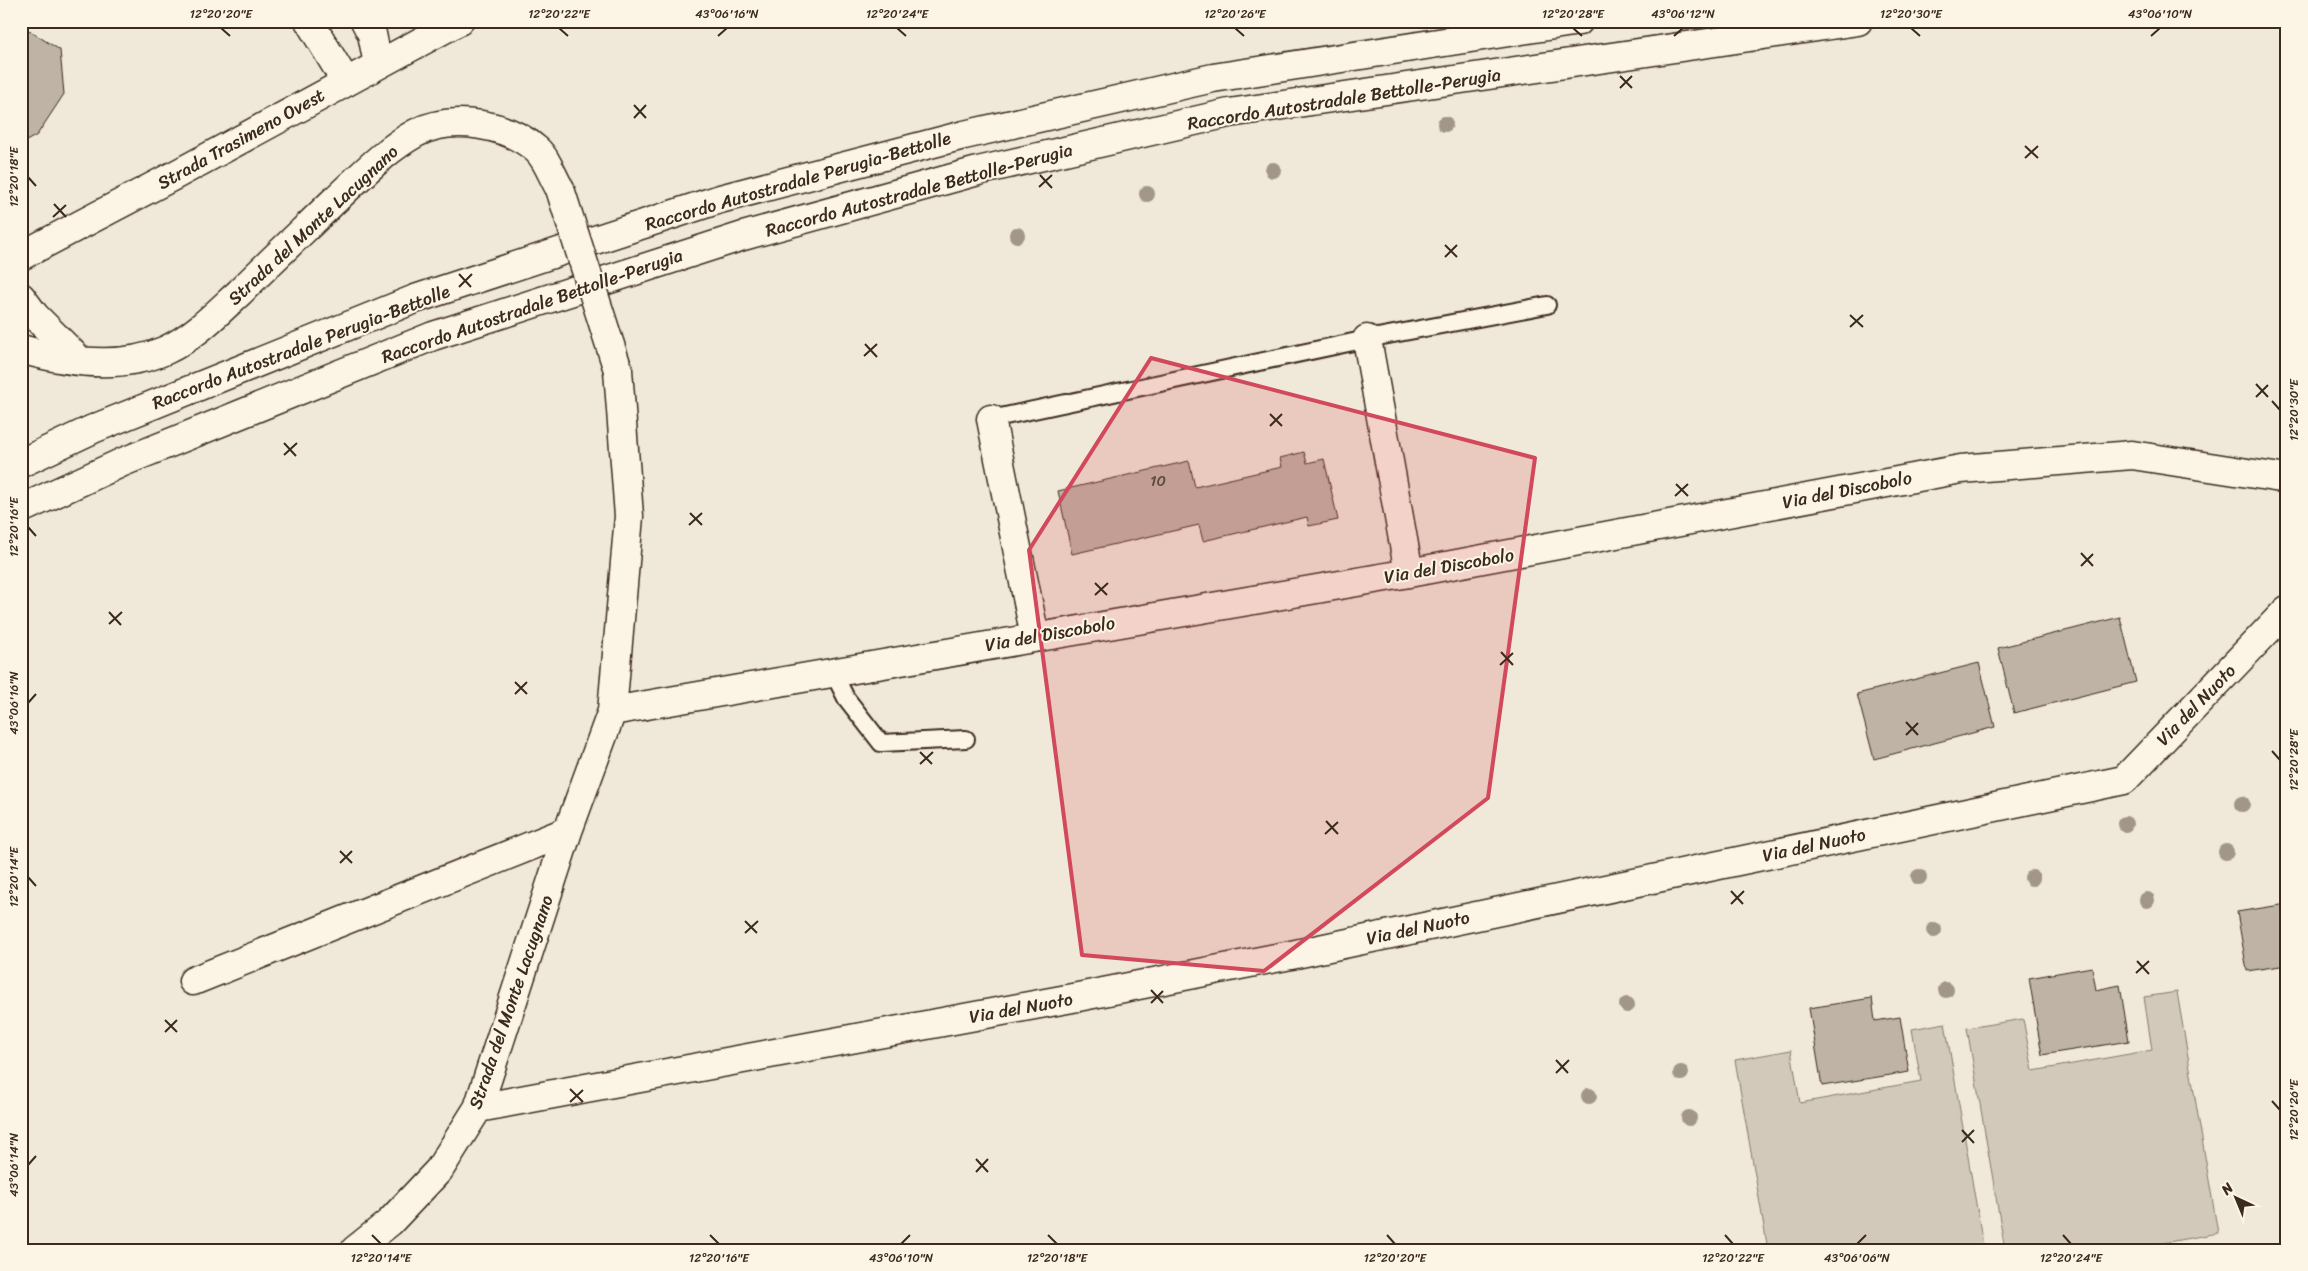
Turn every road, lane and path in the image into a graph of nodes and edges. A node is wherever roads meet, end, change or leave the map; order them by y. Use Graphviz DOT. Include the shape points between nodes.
graph roads {
  1 [pos="309,21"];
  2 [pos="365,21"];
  3 [pos="459,21"];
  4 [pos="1579,21"];
  5 [pos="1858,21"];
  6 [pos="378,64"];
  7 [pos="346,82"];
  8 [pos="21,256"];
  9 [pos="21,297"];
  10 [pos="1547,305"];
  11 [pos="1368,339"];
  12 [pos="21,349"];
  13 [pos="78,359"];
  14 [pos="991,419"];
  15 [pos="21,463"];
  16 [pos="2287,480"];
  17 [pos="21,509"];
  18 [pos="1409,574"];
  19 [pos="2287,610"];
  20 [pos="1035,637"];
  21 [pos="833,672"];
  22 [pos="612,711"];
  23 [pos="966,739"];
  24 [pos="568,831"];
  25 [pos="193,981"];
  26 [pos="478,1108"];
  27 [pos="355,1250"];
  1 -- 7 [label="main road"];
  2 -- 6 [label="main road" via="372,34"];
  3 -- 6 [label="main road, Strada Trasimeno Ovest"];
  4 -- 15 [label="main road, Raccordo Autostradale Perugia-Bettolle" via="1213,78 964,135 720,199 415,300 93,429"];
  5 -- 17 [label="main road, Raccordo Autostradale Bettolle-Perugia" via="1230,113 969,174 743,236 433,336 123,462"];
  6 -- 7 [label="main road, Strada Trasimeno Ovest"];
  7 -- 8 [label="main road, Strada Trasimeno Ovest"];
  9 -- 13 [label="main road" via="34,316"];
  10 -- 11 [label="lane"];
  11 -- 14 [label="lane"];
  11 -- 18 [label="main road"];
  12 -- 13 [label="main road, Strada del Monte Lacugnano"];
  13 -- 22 [label="main road, Strada del Monte Lacugnano, bridge" via="102,362 133,359 166,350 205,324 381,157 418,132 475,123 505,131 538,151 560,189 618,370 629,516"];
  14 -- 20 [label="main road"];
  16 -- 18 [label="main road, Via del Discobolo" via="2132,455 1961,469"];
  18 -- 20 [label="main road, Via del Discobolo"];
  19 -- 26 [label="main road, Via del Nuoto" via="2124,780 1282,957"];
  20 -- 21 [label="main road, Via del Discobolo"];
  21 -- 22 [label="main road, Via del Discobolo"];
  21 -- 23 [label="lane" via="846,698 881,743"];
  22 -- 24 [label="main road, Strada del Monte Lacugnano"];
  24 -- 25 [label="main road"];
  24 -- 26 [label="main road, Strada del Monte Lacugnano"];
  26 -- 27 [label="main road, Strada del Monte Lacugnano" via="439,1170 390,1222"];
}
